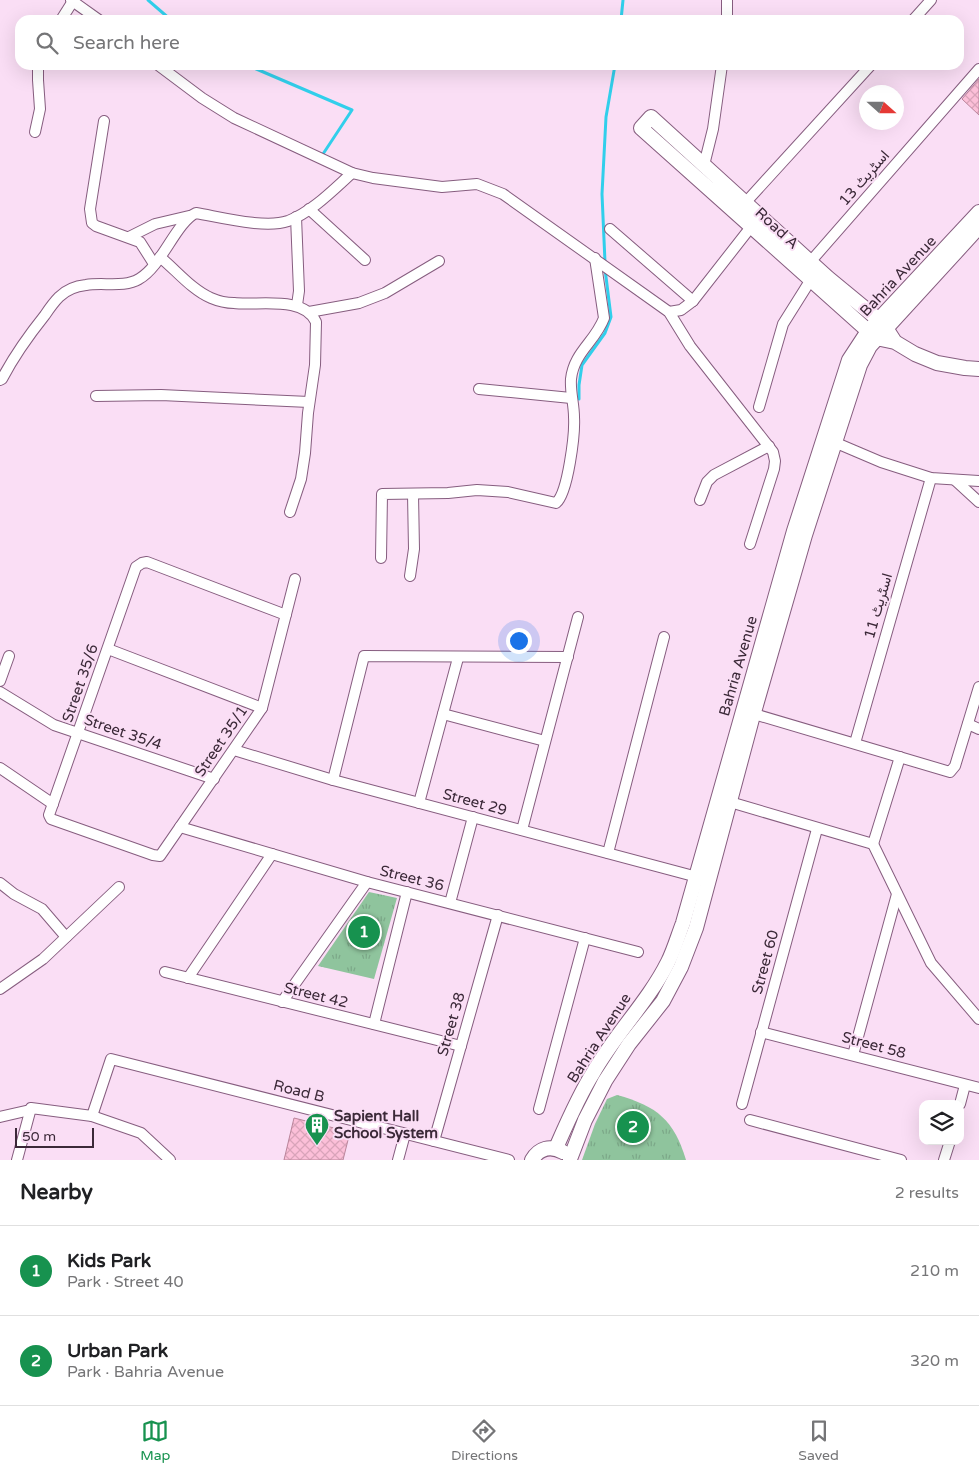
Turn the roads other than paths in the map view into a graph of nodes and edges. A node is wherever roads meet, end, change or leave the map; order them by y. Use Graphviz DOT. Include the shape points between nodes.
graph roads {
  1 [pos="727,0"];
  2 [pos="931,0"];
  3 [pos="72,1"];
  4 [pos="64,15"];
  5 [pos="92,15"];
  6 [pos="727,15"];
  7 [pos="917,15"];
  8 [pos="979,69"];
  9 [pos="38,70"];
  10 [pos="165,70"];
  11 [pos="721,70"];
  12 [pos="866,70"];
  13 [pos="104,121"];
  14 [pos="35,132"];
  15 [pos="704,165"];
  16 [pos="352,173"];
  17 [pos="746,202"];
  18 [pos="309,209"];
  19 [pos="979,212"];
  20 [pos="189,216"];
  21 [pos="296,217"];
  22 [pos="756,220"];
  23 [pos="979,227"];
  24 [pos="610,229"];
  25 [pos="129,237"];
  26 [pos="157,260"];
  27 [pos="365,260"];
  28 [pos="597,260"];
  29 [pos="439,261"];
  30 [pos="811,261"];
  31 [pos="810,281"];
  32 [pos="694,301"];
  33 [pos="297,305"];
  34 [pos="308,312"];
  35 [pos="669,312"];
  36 [pos="882,324"];
  37 [pos="872,335"];
  38 [pos="895,342"];
  39 [pos="979,368"];
  40 [pos="0,380"];
  41 [pos="479,389"];
  42 [pos="96,396"];
  43 [pos="571,398"];
  44 [pos="309,402"];
  45 [pos="758,407"];
  46 [pos="834,442"];
  47 [pos="769,446"];
  48 [pos="931,478"];
  49 [pos="955,480"];
  50 [pos="979,481"];
  51 [pos="413,494"];
  52 [pos="700,500"];
  53 [pos="979,502"];
  54 [pos="290,512"];
  55 [pos="750,544"];
  56 [pos="381,558"];
  57 [pos="410,576"];
  58 [pos="295,579"];
  59 [pos="286,615"];
  60 [pos="578,617"];
  61 [pos="664,637"];
  62 [pos="108,649"];
  63 [pos="9,656"];
  64 [pos="568,657"];
  65 [pos="458,658"];
  66 [pos="0,682"];
  67 [pos="979,687"];
  68 [pos="0,692"];
  69 [pos="262,708"];
  70 [pos="443,714"];
  71 [pos="754,714"];
  72 [pos="968,724"];
  73 [pos="979,730"];
  74 [pos="78,733"];
  75 [pos="545,741"];
  76 [pos="855,743"];
  77 [pos="234,750"];
  78 [pos="900,757"];
  79 [pos="2,772"];
  80 [pos="214,779"];
  81 [pos="333,780"];
  82 [pos="730,802"];
  83 [pos="419,803"];
  84 [pos="53,804"];
  85 [pos="48,815"];
  86 [pos="473,817"];
  87 [pos="180,827"];
  88 [pos="817,829"];
  89 [pos="522,830"];
  90 [pos="873,844"];
  91 [pos="608,853"];
  92 [pos="272,854"];
  93 [pos="702,878"];
  94 [pos="367,882"];
  95 [pos="0,883"];
  96 [pos="119,887"];
  97 [pos="407,892"];
  98 [pos="898,894"];
  99 [pos="450,903"];
  100 [pos="498,916"];
  101 [pos="66,937"];
  102 [pos="585,938"];
  103 [pos="638,952"];
  104 [pos="165,972"];
  105 [pos="188,978"];
  106 [pos="0,989"];
  107 [pos="282,1002"];
  108 [pos="979,1019"];
  109 [pos="374,1024"];
  110 [pos="761,1032"];
  111 [pos="461,1046"];
  112 [pos="852,1055"];
  113 [pos="965,1085"];
  114 [pos="979,1088"];
  115 [pos="961,1100"];
  116 [pos="742,1104"];
  117 [pos="31,1109"];
  118 [pos="539,1109"];
  119 [pos="92,1116"];
  120 [pos="0,1117"];
  121 [pos="750,1120"];
  122 [pos="406,1134"];
  123 [pos="434,1141"];
  124 [pos="949,1145"];
  125 [pos="556,1148"];
  126 [pos="18,1160"];
  127 [pos="170,1160"];
  128 [pos="398,1160"];
  129 [pos="509,1160"];
  130 [pos="532,1160"];
  131 [pos="570,1160"];
  132 [pos="901,1160"];
  133 [pos="944,1160"];
  1 -- 6 [label="street"];
  2 -- 7 [label="street"];
  3 -- 4 [label="street"];
  3 -- 5 [label="street"];
  8 -- 30 [label="street, اسٹریٹ 13"];
  9 -- 14 [label="street" via="40,110"];
  10 -- 16 [label="street" via="234,118"];
  11 -- 15 [label="street"];
  12 -- 17 [label="street"];
  13 -- 25 [label="street" via="90,209 92,223"];
  15 -- 17 [label="street, Road A"];
  15 -- 22 [label="street, Road A" via="651,117 641,128"];
  16 -- 18 [label="street"];
  16 -- 28 [label="street" via="442,187 477,184 503,194"];
  17 -- 22 [label="street, Road A"];
  18 -- 21 [label="street"];
  18 -- 27 [label="street"];
  19 -- 36 [label="street, Bahria Avenue"];
  20 -- 21 [label="street" via="196,213 268,224"];
  20 -- 25 [label="street" via="155,224"];
  20 -- 26 [label="street"];
  21 -- 33 [label="street"];
  22 -- 30 [label="street, Road A"];
  22 -- 31 [label="street, Road A"];
  22 -- 32 [label="street"];
  23 -- 36 [label="street, Bahria Avenue"];
  24 -- 32 [label="street"];
  25 -- 26 [label="street" via="144,245"];
  26 -- 33 [label="street" via="201,293 215,299 234,304"];
  26 -- 40 [label="street" via="138,280 76,286 59,296"];
  28 -- 35 [label="street"];
  28 -- 43 [label="street" via="604,318 576,360 571,378"];
  29 -- 34 [label="street" via="385,293 359,303"];
  30 -- 36 [label="street, Road A"];
  31 -- 37 [label="street, Road A"];
  31 -- 45 [label="street" via="783,324"];
  32 -- 35 [label="street" via="682,310"];
  33 -- 34 [label="street"];
  34 -- 44 [label="street" via="316,322 315,365"];
  35 -- 47 [label="street" via="690,346"];
  36 -- 37 [label="street, Bahria Avenue"];
  36 -- 38 [label="street, Road A"];
  37 -- 38 [label="street, Road A"];
  37 -- 46 [label="street, Bahria Avenue"];
  37 -- 93 [label="street, Bahria Avenue" via="849,360 794,531"];
  38 -- 39 [label="street, Road A" via="937,363"];
  41 -- 43 [label="street"];
  42 -- 44 [label="street" via="161,395"];
  43 -- 51 [label="street" via="574,418 572,450 564,490 558,502 477,490"];
  44 -- 54 [label="street" via="305,453"];
  46 -- 48 [label="street"];
  46 -- 71 [label="street, Bahria Avenue"];
  47 -- 52 [label="street" via="714,475 707,482"];
  47 -- 55 [label="street" via="773,452 774,468"];
  48 -- 49 [label="street"];
  48 -- 76 [label="street, اسٹریٹ 11"];
  49 -- 50 [label="street"];
  49 -- 53 [label="street"];
  51 -- 56 [label="street" via="382,494"];
  51 -- 57 [label="street" via="414,549"];
  58 -- 59 [label="street, Street 35/1"];
  59 -- 62 [label="street, Street 35/6" via="147,562 136,567"];
  59 -- 69 [label="street, Street 35/1"];
  60 -- 64 [label="street"];
  61 -- 91 [label="street"];
  62 -- 69 [label="street"];
  62 -- 74 [label="street, Street 35/6"];
  63 -- 66 [label="street"];
  64 -- 65 [label="street"];
  64 -- 75 [label="street"];
  65 -- 70 [label="street"];
  65 -- 81 [label="street" via="364,656"];
  67 -- 72 [label="street"];
  68 -- 74 [label="street, Street 35/4" via="54,725"];
  69 -- 77 [label="street, Street 35/1"];
  70 -- 75 [label="street"];
  70 -- 83 [label="street"];
  71 -- 76 [label="street"];
  71 -- 82 [label="street, Bahria Avenue"];
  72 -- 73 [label="street"];
  72 -- 78 [label="street" via="955,766 950,772"];
  74 -- 80 [label="street, Street 35/4"];
  74 -- 84 [label="street, Street 35/6"];
  75 -- 89 [label="street"];
  76 -- 78 [label="street"];
  77 -- 80 [label="street, Street 35/1"];
  77 -- 81 [label="street, Street 29"];
  78 -- 90 [label="street"];
  79 -- 84 [label="street"];
  80 -- 87 [label="street, Street 35/1"];
  81 -- 83 [label="street, Street 29"];
  82 -- 88 [label="street"];
  82 -- 93 [label="street, Bahria Avenue"];
  83 -- 86 [label="street, Street 29"];
  84 -- 85 [label="street, Street 35/6"];
  85 -- 87 [label="street, Street 35/1" via="51,819 160,856"];
  86 -- 89 [label="street, Street 29"];
  86 -- 99 [label="street"];
  87 -- 92 [label="street, Street 36"];
  88 -- 90 [label="street"];
  88 -- 110 [label="street, Street 60"];
  89 -- 91 [label="street, Street 29"];
  90 -- 98 [label="street"];
  91 -- 93 [label="street, Street 29"];
  92 -- 94 [label="street, Street 36"];
  92 -- 105 [label="street"];
  93 -- 125 [label="street, Bahria Avenue" via="668,962 592,1073"];
  93 -- 131 [label="street, Bahria Avenue" via="696,928 681,967 663,1001 605,1080"];
  94 -- 97 [label="street, Street 36"];
  94 -- 107 [label="street"];
  95 -- 101 [label="street" via="42,909"];
  96 -- 101 [label="street"];
  97 -- 99 [label="street, Street 36"];
  97 -- 109 [label="street"];
  98 -- 108 [label="street" via="931,964"];
  98 -- 112 [label="street"];
  99 -- 100 [label="street, Street 36"];
  100 -- 102 [label="street, Street 36"];
  100 -- 111 [label="street, Street 38"];
  101 -- 106 [label="street" via="43,959"];
  102 -- 103 [label="street, Street 36"];
  102 -- 118 [label="street"];
  104 -- 105 [label="street, Street 42"];
  105 -- 107 [label="street, Street 42"];
  107 -- 109 [label="street, Street 42"];
  109 -- 111 [label="street, Street 42"];
  110 -- 112 [label="street, Street 58"];
  110 -- 116 [label="street, Street 60"];
  111 -- 123 [label="street, Street 38"];
  112 -- 113 [label="street, Street 58"];
  113 -- 114 [label="street, Street 58"];
  113 -- 115 [label="street"];
  117 -- 119 [label="street"];
  117 -- 120 [label="street"];
  117 -- 126 [label="street"];
  119 -- 122 [label="street, Road B" via="111,1059"];
  119 -- 127 [label="street" via="141,1133"];
  121 -- 132 [label="street"];
  122 -- 123 [label="street, Road B"];
  122 -- 128 [label="street"];
  123 -- 129 [label="street, Road B"];
  124 -- 133 [label="street"];
  125 -- 130 [label="street" via="542,1149"];
  125 -- 131 [label="street"];
}
